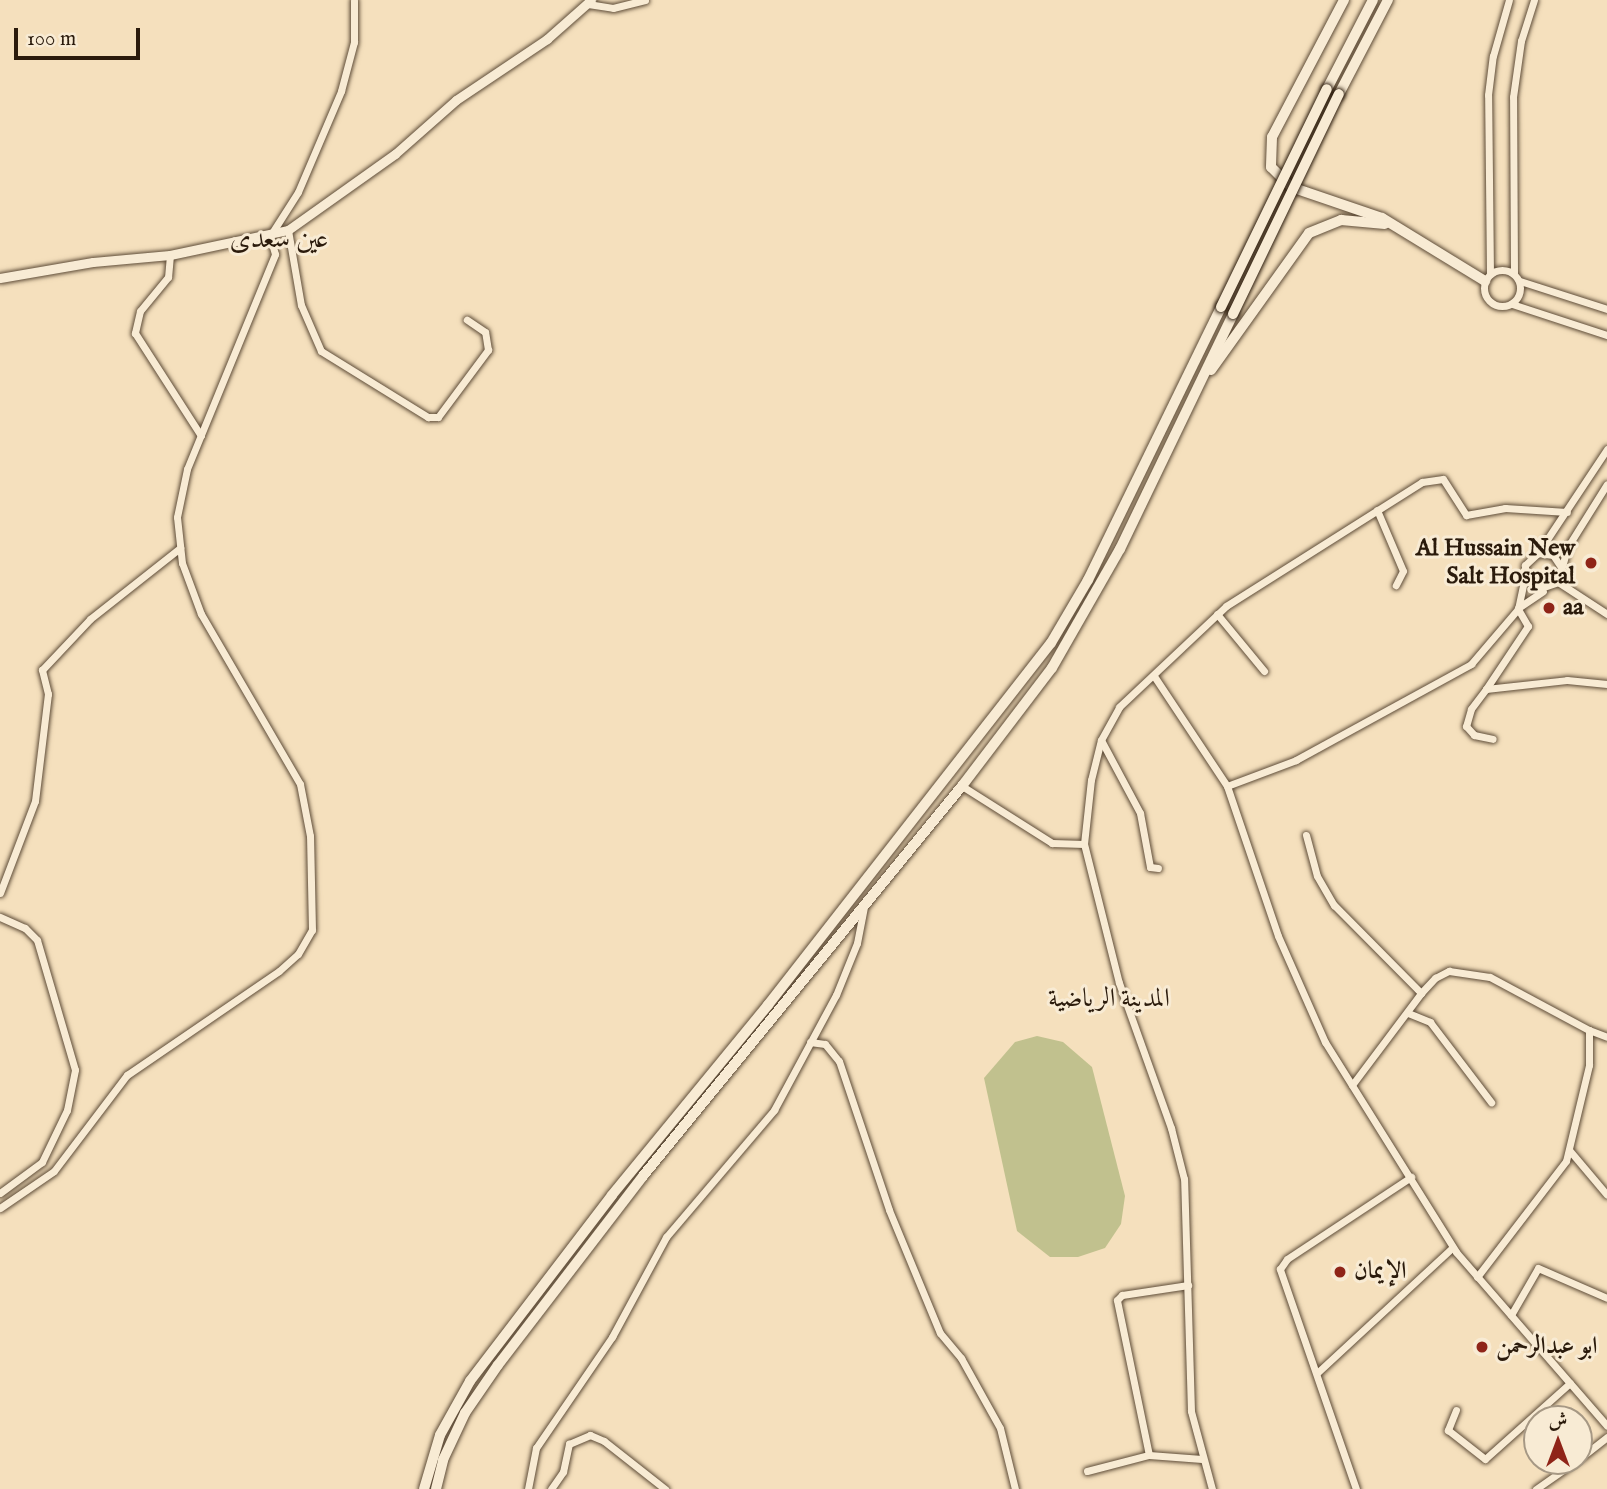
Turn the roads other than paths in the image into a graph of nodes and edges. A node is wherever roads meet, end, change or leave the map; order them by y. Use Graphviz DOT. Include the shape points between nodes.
graph roads {
  1 [pos="354,0"];
  2 [pos="645,0"];
  3 [pos="1344,0"];
  4 [pos="1373,0"];
  5 [pos="1388,0"];
  6 [pos="1509,0"];
  7 [pos="1534,0"];
  8 [pos="589,2"];
  9 [pos="1395,225"];
  10 [pos="288,230"];
  11 [pos="270,236"];
  12 [pos="170,256"];
  13 [pos="1517,277"];
  14 [pos="0,278"];
  15 [pos="1488,278"];
  16 [pos="1512,304"];
  17 [pos="1607,309"];
  18 [pos="467,320"];
  19 [pos="1607,335"];
  20 [pos="1191,399"];
  21 [pos="201,436"];
  22 [pos="1607,449"];
  23 [pos="1607,484"];
  24 [pos="1377,510"];
  25 [pos="1567,512"];
  26 [pos="180,548"];
  27 [pos="1538,553"];
  28 [pos="1561,567"];
  29 [pos="1525,577"];
  30 [pos="1558,582"];
  31 [pos="1396,584"];
  32 [pos="1545,590"];
  33 [pos="1518,609"];
  34 [pos="1217,614"];
  35 [pos="1607,614"];
  36 [pos="1264,671"];
  37 [pos="1154,676"];
  38 [pos="1607,684"];
  39 [pos="1486,689"];
  40 [pos="1493,739"];
  41 [pos="1101,740"];
  42 [pos="962,786"];
  43 [pos="1227,786"];
  44 [pos="1306,835"];
  45 [pos="1084,845"];
  46 [pos="1158,868"];
  47 [pos="0,893"];
  48 [pos="864,908"];
  49 [pos="0,917"];
  50 [pos="1421,993"];
  51 [pos="1408,1013"];
  52 [pos="1589,1030"];
  53 [pos="1607,1037"];
  54 [pos="810,1042"];
  55 [pos="1352,1085"];
  56 [pos="1491,1102"];
  57 [pos="1570,1151"];
  58 [pos="1411,1177"];
  59 [pos="0,1193"];
  60 [pos="1607,1195"];
  61 [pos="0,1208"];
  62 [pos="1453,1247"];
  63 [pos="1477,1277"];
  64 [pos="1188,1284"];
  65 [pos="1607,1298"];
  66 [pos="1511,1315"];
  67 [pos="1317,1373"];
  68 [pos="1570,1383"];
  69 [pos="1456,1410"];
  70 [pos="1606,1423"];
  71 [pos="1607,1437"];
  72 [pos="1593,1448"];
  73 [pos="1149,1455"];
  74 [pos="1202,1459"];
  75 [pos="1087,1471"];
  76 [pos="1556,1475"];
  77 [pos="424,1489"];
  78 [pos="436,1489"];
  79 [pos="528,1489"];
  80 [pos="551,1489"];
  81 [pos="665,1489"];
  82 [pos="1015,1489"];
  83 [pos="1212,1489"];
  84 [pos="1356,1489"];
  85 [pos="1536,1489"];
  1 -- 11 [label="street" via="354,42 341,91 298,192"];
  2 -- 8 [label="street" via="613,8"];
  3 -- 9 [label="main road" via="1272,137 1271,167 1291,187"];
  4 -- 77 [label="main road, bridge" via="1088,580 1051,643 470,1381 440,1435"];
  5 -- 20 [label="main road, bridge"];
  6 -- 15 [label="street" via="1493,56 1488,95"];
  7 -- 13 [label="street" via="1521,41 1513,97"];
  8 -- 10 [label="street" via="547,39 457,100 395,154"];
  9 -- 15 [label="main road"];
  9 -- 20 [label="main road" via="1340,220 1309,233"];
  10 -- 11 [label="street"];
  10 -- 18 [label="street" via="301,305 321,351 428,417 438,417 488,350 485,332"];
  11 -- 12 [label="street"];
  11 -- 21 [label="street" via="275,254"];
  12 -- 14 [label="street" via="93,262"];
  12 -- 21 [label="street" via="168,277 140,311 135,333"];
  13 -- 15 [label="street" via="1502,269"];
  13 -- 16 [label="street" via="1519,296"];
  13 -- 17 [label="street"];
  15 -- 16 [label="street" via="1485,294 1493,304"];
  16 -- 19 [label="street"];
  20 -- 42 [label="main road" via="1067,646"];
  21 -- 26 [label="street" via="179,495"];
  22 -- 25 [label="street"];
  23 -- 28 [label="street"];
  24 -- 25 [label="street" via="1437,477 1446,482 1466,515 1505,508"];
  24 -- 31 [label="street" via="1403,571"];
  24 -- 34 [label="street"];
  25 -- 27 [label="street"];
  26 -- 47 [label="street" via="90,619 42,670 48,694 35,801"];
  26 -- 61 [label="street" via="201,614 300,784 310,836 312,930 298,954 279,971 127,1075 54,1171"];
  27 -- 28 [label="street" via="1553,555"];
  27 -- 29 [label="street" via="1528,559"];
  28 -- 30 [label="street"];
  29 -- 32 [label="street" via="1533,587"];
  29 -- 33 [label="street"];
  30 -- 32 [label="street"];
  30 -- 35 [label="street"];
  32 -- 33 [label="street"];
  33 -- 39 [label="street" via="1527,618 1527,629"];
  33 -- 43 [label="street" via="1484,653 1464,669 1296,760"];
  34 -- 36 [label="street"];
  34 -- 37 [label="street"];
  37 -- 41 [label="street" via="1119,707"];
  37 -- 43 [label="street"];
  38 -- 39 [label="street" via="1567,680"];
  39 -- 40 [label="street" via="1471,709 1466,726 1474,735"];
  41 -- 45 [label="street"];
  41 -- 46 [label="street" via="1140,813 1150,867"];
  42 -- 45 [label="street" via="1052,843"];
  42 -- 48 [label="main road"];
  43 -- 55 [label="street" via="1284,953 1325,1042"];
  44 -- 50 [label="street" via="1317,876 1334,905"];
  45 -- 64 [label="street" via="1129,1018 1177,1146 1186,1207"];
  48 -- 54 [label="street" via="849,965"];
  48 -- 78 [label="main road" via="643,1176 498,1365 460,1422"];
  49 -- 59 [label="street" via="37,940 75,1070 66,1110 42,1162"];
  50 -- 51 [label="street"];
  50 -- 52 [label="street" via="1442,973 1475,973 1529,995"];
  51 -- 55 [label="street"];
  51 -- 56 [label="street" via="1430,1022"];
  52 -- 53 [label="street"];
  52 -- 57 [label="street" via="1588,1065"];
  54 -- 79 [label="street" via="764,1126 666,1237 612,1337 536,1448"];
  54 -- 82 [label="street" via="825,1044 839,1061 888,1210 940,1333 961,1358 1000,1428"];
  55 -- 58 [label="street"];
  57 -- 60 [label="street"];
  57 -- 63 [label="street" via="1543,1195"];
  58 -- 62 [label="street"];
  58 -- 67 [label="street" via="1282,1265 1281,1275"];
  62 -- 63 [label="street"];
  62 -- 67 [label="street"];
  63 -- 66 [label="street"];
  64 -- 73 [label="street" via="1122,1295 1116,1300"];
  64 -- 74 [label="street" via="1191,1411"];
  65 -- 66 [label="street" via="1538,1268"];
  66 -- 68 [label="street"];
  67 -- 84 [label="street"];
  68 -- 69 [label="street" via="1485,1459 1448,1430"];
  68 -- 70 [label="street"];
  71 -- 72 [label="street"];
  73 -- 74 [label="street"];
  73 -- 75 [label="street"];
  74 -- 83 [label="street"];
  76 -- 85 [label="street"];
  80 -- 81 [label="street" via="564,1472 569,1444 590,1435"];
}
